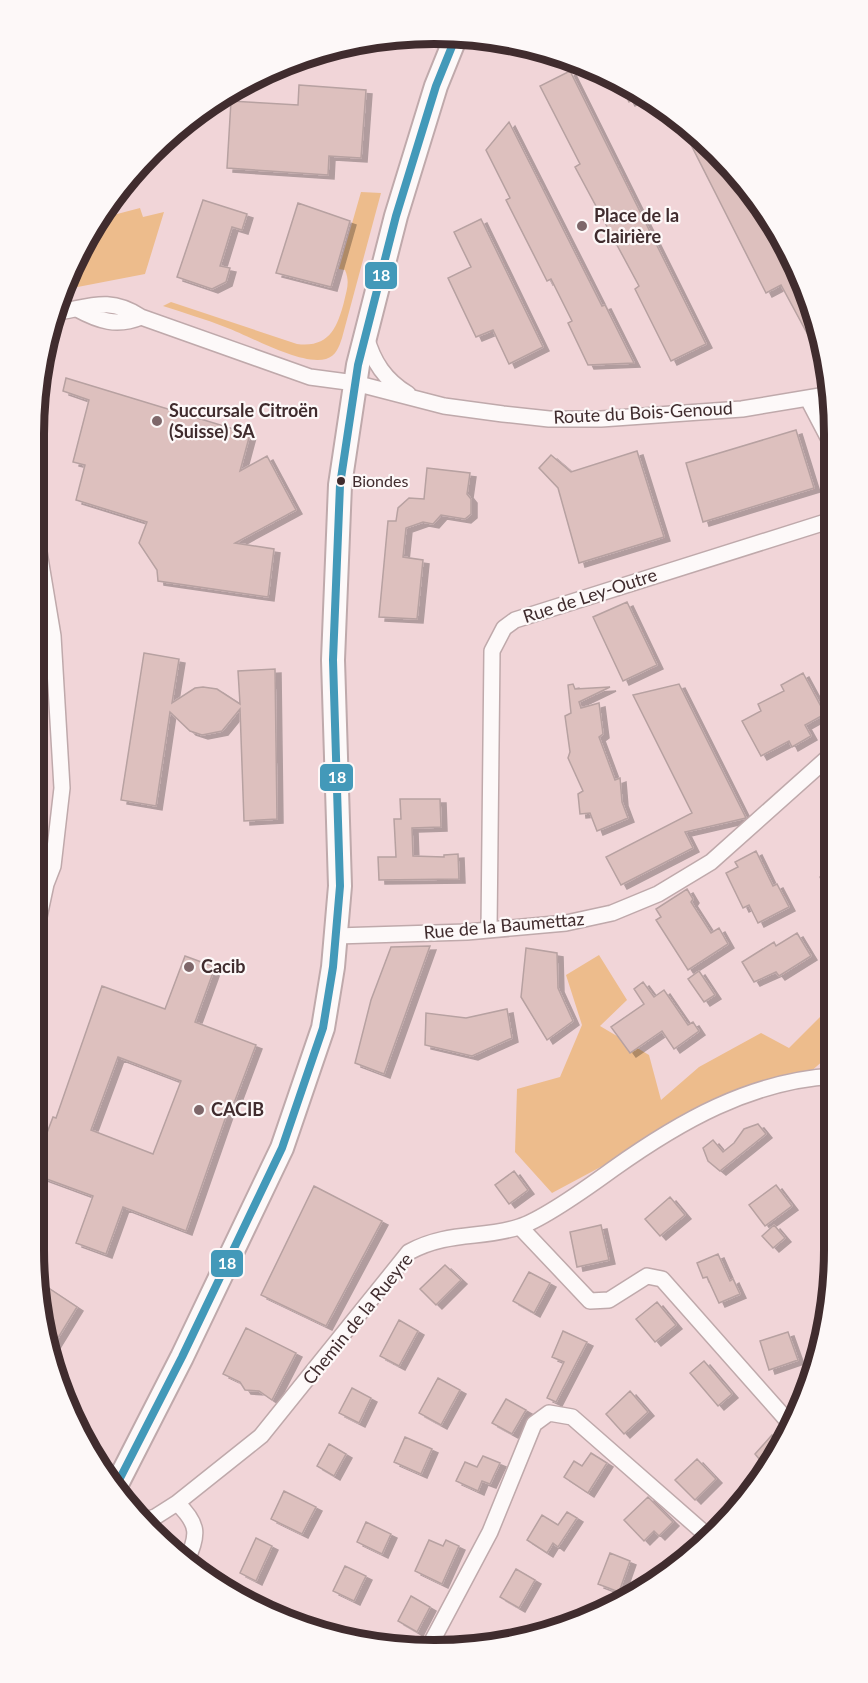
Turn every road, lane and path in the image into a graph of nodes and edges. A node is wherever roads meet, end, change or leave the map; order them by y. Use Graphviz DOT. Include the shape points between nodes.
graph roads {
  1 [pos="453,44"];
  2 [pos="63,311"];
  3 [pos="366,336"];
  4 [pos="355,383"];
  5 [pos="823,396"];
  6 [pos="808,399"];
  7 [pos="418,400"];
  8 [pos="824,430"];
  9 [pos="824,523"];
  10 [pos="44,604"];
  11 [pos="824,761"];
  12 [pos="44,893"];
  13 [pos="489,930"];
  14 [pos="336,936"];
  15 [pos="824,1078"];
  16 [pos="520,1227"];
  17 [pos="786,1419"];
  18 [pos="119,1480"];
  19 [pos="177,1503"];
  20 [pos="151,1517"];
  21 [pos="703,1532"];
  22 [pos="189,1553"];
  23 [pos="433,1640"];
  1 -- 3 [label="main road" via="396,216"];
  2 -- 4 [label="street, Route du Bois-Genoud" via="117,304 141,317 310,377"];
  3 -- 4 [label="main road"];
  3 -- 7 [label="street, Route du Bois-Genoud" via="378,367 396,386"];
  4 -- 7 [label="street, Route du Bois-Genoud"];
  4 -- 14 [label="main road" via="340,485 333,660 340,886"];
  5 -- 6 [label="street, Route du Bois-Genoud"];
  6 -- 7 [label="street, Route du Bois-Genoud" via="742,409 602,419 549,419"];
  6 -- 8 [label="street"];
  9 -- 13 [label="street, Rue de Ley-Outre" via="515,620 504,628 492,651"];
  10 -- 12 [label="street" via="53,636 62,788 53,866"];
  11 -- 13 [label="street, Rue de la Baumettaz" via="711,862 658,894 566,923"];
  13 -- 14 [label="street, Rue de la Baumettaz"];
  14 -- 18 [label="main road" via="322,1028 282,1148"];
  15 -- 16 [label="street, Chemin de la Rueyre" via="770,1087 694,1116"];
  16 -- 17 [label="street" via="590,1301 609,1300 647,1276 662,1279"];
  16 -- 19 [label="street, Chemin de la Rueyre" via="428,1242 409,1252 261,1436"];
  19 -- 20 [label="street, Chemin de la Rueyre"];
  19 -- 22 [label="street" via="194,1521 196,1536"];
  21 -- 23 [label="street" via="579,1422 562,1413 549,1413 534,1424 490,1532"];
}
